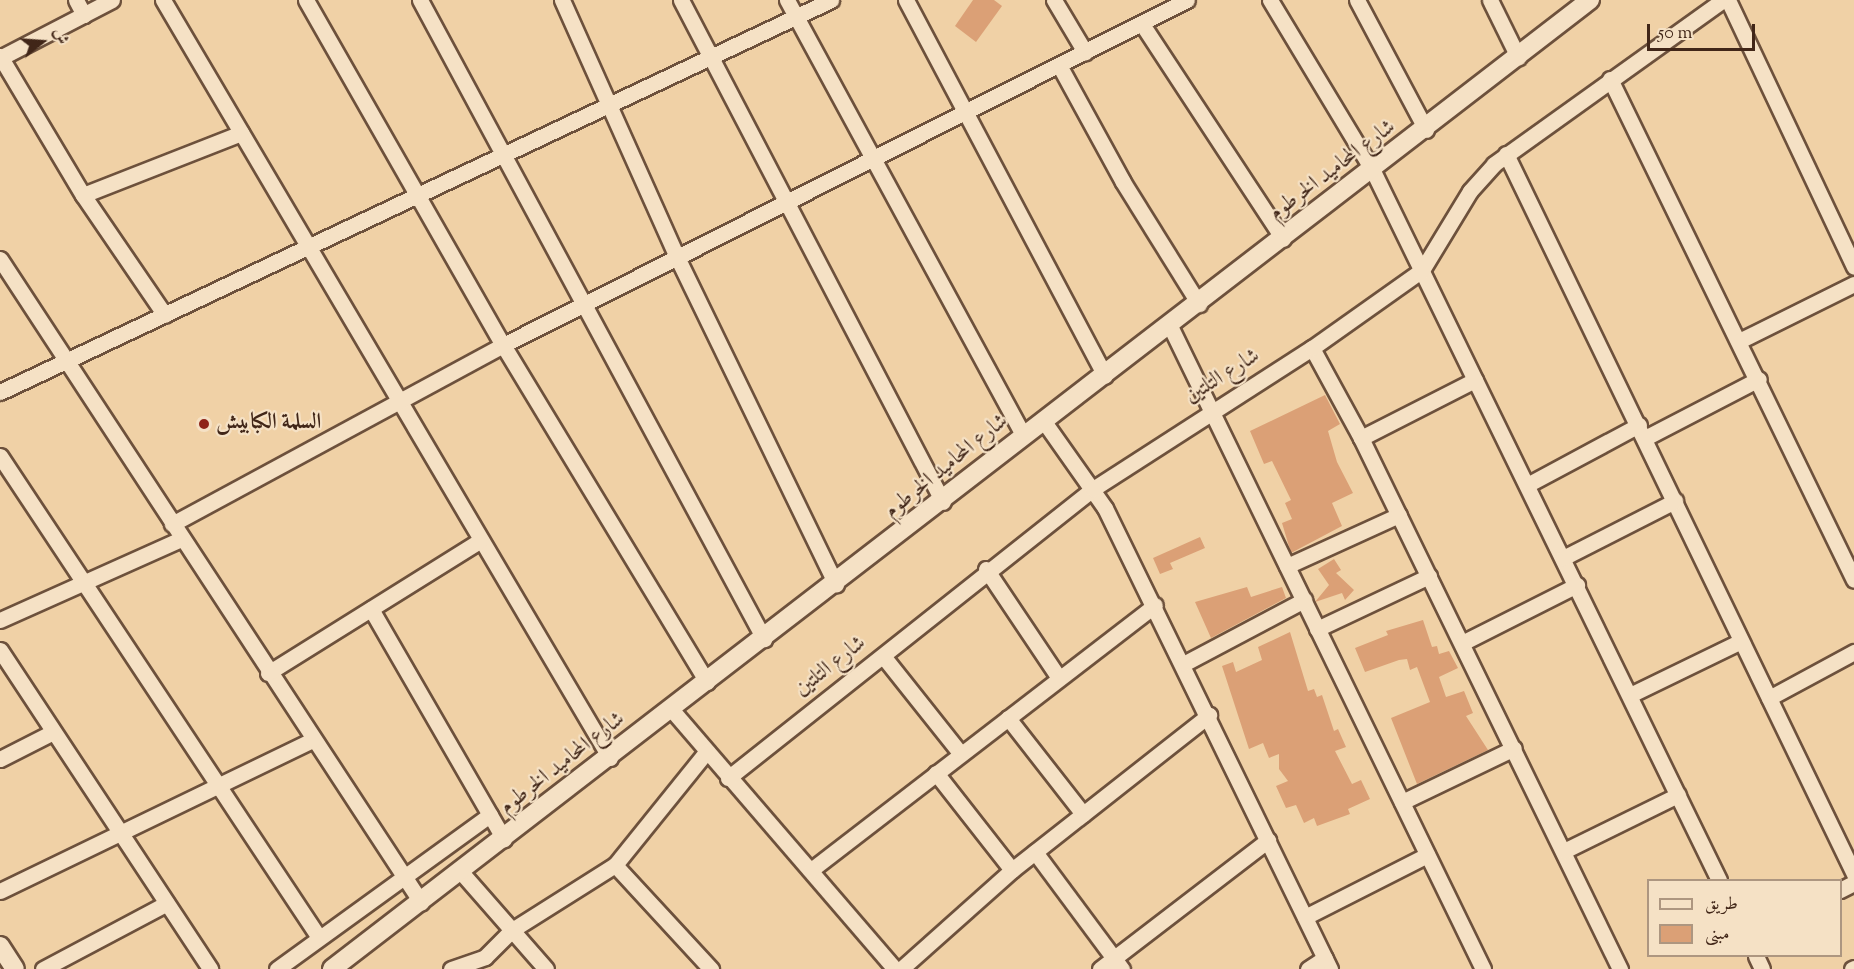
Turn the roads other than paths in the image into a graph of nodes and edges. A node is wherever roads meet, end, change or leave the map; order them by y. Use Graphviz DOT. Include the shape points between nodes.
graph roads {
  1 [pos="75,0"];
  2 [pos="112,0"];
  3 [pos="163,0"];
  4 [pos="306,0"];
  5 [pos="420,0"];
  6 [pos="562,0"];
  7 [pos="681,0"];
  8 [pos="787,0"];
  9 [pos="831,0"];
  10 [pos="906,0"];
  11 [pos="1054,0"];
  12 [pos="1187,0"];
  13 [pos="1270,0"];
  14 [pos="1357,0"];
  15 [pos="1490,0"];
  16 [pos="1590,0"];
  17 [pos="1723,0"];
  18 [pos="1728,0"];
  19 [pos="84,15"];
  20 [pos="796,16"];
  21 [pos="1142,24"];
  22 [pos="1085,52"];
  23 [pos="710,56"];
  24 [pos="0,57"];
  25 [pos="1518,57"];
  26 [pos="1059,65"];
  27 [pos="1610,79"];
  28 [pos="608,103"];
  29 [pos="964,111"];
  30 [pos="1426,130"];
  31 [pos="242,133"];
  32 [pos="1506,154"];
  33 [pos="500,155"];
  34 [pos="874,156"];
  35 [pos="1373,171"];
  36 [pos="417,194"];
  37 [pos="83,195"];
  38 [pos="784,203"];
  39 [pos="1283,239"];
  40 [pos="306,247"];
  41 [pos="677,257"];
  42 [pos="0,259"];
  43 [pos="1854,267"];
  44 [pos="1422,270"];
  45 [pos="1854,284"];
  46 [pos="1199,304"];
  47 [pos="582,305"];
  48 [pos="165,315"];
  49 [pos="1170,326"];
  50 [pos="1741,340"];
  51 [pos="503,345"];
  52 [pos="1312,348"];
  53 [pos="68,360"];
  54 [pos="1105,376"];
  55 [pos="1759,379"];
  56 [pos="1475,380"];
  57 [pos="0,392"];
  58 [pos="396,403"];
  59 [pos="1209,411"];
  60 [pos="1045,423"];
  61 [pos="1642,432"];
  62 [pos="1024,436"];
  63 [pos="1361,438"];
  64 [pos="0,456"];
  65 [pos="1527,485"];
  66 [pos="1093,489"];
  67 [pos="1675,501"];
  68 [pos="943,502"];
  69 [pos="1399,515"];
  70 [pos="172,524"];
  71 [pos="181,539"];
  72 [pos="479,541"];
  73 [pos="1563,558"];
  74 [pos="1287,566"];
  75 [pos="986,569"];
  76 [pos="1429,576"];
  77 [pos="1854,580"];
  78 [pos="83,582"];
  79 [pos="836,584"];
  80 [pos="1577,585"];
  81 [pos="1304,600"];
  82 [pos="1155,605"];
  83 [pos="371,609"];
  84 [pos="0,620"];
  85 [pos="1317,629"];
  86 [pos="764,639"];
  87 [pos="1741,641"];
  88 [pos="1462,643"];
  89 [pos="0,650"];
  90 [pos="1854,652"];
  91 [pos="883,656"];
  92 [pos="1185,663"];
  93 [pos="268,673"];
  94 [pos="1059,678"];
  95 [pos="706,682"];
  96 [pos="1630,695"];
  97 [pos="1769,698"];
  98 [pos="672,710"];
  99 [pos="1209,715"];
  100 [pos="1008,718"];
  101 [pos="53,732"];
  102 [pos="312,740"];
  103 [pos="1514,748"];
  104 [pos="707,751"];
  105 [pos="961,754"];
  106 [pos="610,758"];
  107 [pos="0,759"];
  108 [pos="936,773"];
  109 [pos="728,778"];
  110 [pos="217,787"];
  111 [pos="1678,795"];
  112 [pos="1402,802"];
  113 [pos="1083,814"];
  114 [pos="490,815"];
  115 [pos="120,833"];
  116 [pos="504,839"];
  117 [pos="1268,840"];
  118 [pos="1564,851"];
  119 [pos="1035,852"];
  120 [pos="1427,855"];
  121 [pos="615,865"];
  122 [pos="811,870"];
  123 [pos="1012,870"];
  124 [pos="461,872"];
  125 [pos="1854,874"];
  126 [pos="1719,879"];
  127 [pos="406,880"];
  128 [pos="0,891"];
  129 [pos="421,902"];
  130 [pos="167,903"];
  131 [pos="1305,917"];
  132 [pos="512,930"];
  133 [pos="318,936"];
  134 [pos="0,946"];
  135 [pos="1328,963"];
  136 [pos="1118,964"];
  137 [pos="894,968"];
  138 [pos="15,969"];
  139 [pos="44,969"];
  140 [pos="210,969"];
  141 [pos="277,969"];
  142 [pos="332,969"];
  143 [pos="451,969"];
  144 [pos="546,969"];
  145 [pos="711,969"];
  146 [pos="1100,969"];
  147 [pos="1308,969"];
  148 [pos="1482,969"];
  149 [pos="1620,969"];
  1 -- 19 [label="street"];
  2 -- 19 [label="street"];
  3 -- 31 [label="street"];
  4 -- 36 [label="street"];
  5 -- 33 [label="street"];
  6 -- 28 [label="street"];
  7 -- 23 [label="street"];
  8 -- 20 [label="street"];
  9 -- 20 [label="street"];
  10 -- 29 [label="street"];
  11 -- 22 [label="street"];
  12 -- 21 [label="street"];
  13 -- 35 [label="street"];
  14 -- 30 [label="street"];
  15 -- 25 [label="street"];
  16 -- 25 [label="street, شارع المحاميد الخرطوم"];
  17 -- 27 [label="street, شارع التلتين"];
  18 -- 43 [label="street"];
  19 -- 24 [label="street"];
  20 -- 23 [label="street"];
  20 -- 34 [label="street"];
  21 -- 22 [label="street"];
  21 -- 39 [label="street"];
  22 -- 26 [label="street"];
  23 -- 28 [label="street"];
  23 -- 38 [label="street"];
  24 -- 37 [label="street"];
  25 -- 30 [label="street, شارع المحاميد الخرطوم"];
  26 -- 29 [label="street"];
  26 -- 46 [label="street" via="1123,182"];
  27 -- 32 [label="street, شارع التلتين"];
  27 -- 50 [label="street"];
  28 -- 33 [label="street"];
  28 -- 41 [label="street"];
  29 -- 34 [label="street"];
  29 -- 54 [label="street"];
  30 -- 35 [label="street, شارع المحاميد الخرطوم"];
  31 -- 37 [label="street"];
  31 -- 40 [label="street"];
  32 -- 44 [label="street, شارع التلتين" via="1470,191"];
  32 -- 61 [label="street"];
  33 -- 36 [label="street"];
  33 -- 47 [label="street"];
  34 -- 38 [label="street"];
  34 -- 62 [label="street"];
  35 -- 39 [label="street, شارع المحاميد الخرطوم"];
  35 -- 44 [label="street"];
  36 -- 40 [label="street"];
  36 -- 51 [label="street"];
  37 -- 48 [label="street"];
  38 -- 41 [label="street"];
  38 -- 68 [label="street"];
  39 -- 46 [label="street, شارع المحاميد الخرطوم"];
  40 -- 48 [label="street"];
  40 -- 58 [label="street"];
  41 -- 47 [label="street"];
  41 -- 79 [label="street"];
  42 -- 53 [label="street"];
  44 -- 52 [label="street, شارع التلتين"];
  44 -- 56 [label="street"];
  45 -- 50 [label="street"];
  46 -- 49 [label="street, شارع المحاميد الخرطوم"];
  47 -- 51 [label="street"];
  47 -- 86 [label="street"];
  48 -- 53 [label="street"];
  49 -- 54 [label="street, شارع المحاميد الخرطوم"];
  49 -- 59 [label="street"];
  50 -- 55 [label="street"];
  51 -- 58 [label="street"];
  51 -- 95 [label="street"];
  52 -- 59 [label="street, شارع التلتين"];
  52 -- 63 [label="street"];
  53 -- 57 [label="street"];
  53 -- 70 [label="street"];
  54 -- 60 [label="street, شارع المحاميد الخرطوم"];
  55 -- 61 [label="street"];
  55 -- 77 [label="street"];
  56 -- 63 [label="street"];
  56 -- 65 [label="street"];
  58 -- 70 [label="street"];
  58 -- 72 [label="street"];
  59 -- 66 [label="street, شارع التلتين"];
  59 -- 74 [label="street"];
  60 -- 62 [label="street, شارع المحاميد الخرطوم"];
  60 -- 66 [label="street"];
  61 -- 65 [label="street"];
  61 -- 67 [label="street"];
  62 -- 68 [label="street, شارع المحاميد الخرطوم"];
  63 -- 69 [label="street"];
  64 -- 78 [label="street"];
  65 -- 73 [label="street"];
  66 -- 75 [label="street, شارع التلتين"];
  66 -- 82 [label="street"];
  67 -- 73 [label="street"];
  67 -- 87 [label="street"];
  68 -- 79 [label="street, شارع المحاميد الخرطوم"];
  69 -- 74 [label="street"];
  69 -- 76 [label="street"];
  70 -- 71 [label="street"];
  71 -- 78 [label="street"];
  71 -- 93 [label="street"];
  72 -- 83 [label="street"];
  72 -- 106 [label="street"];
  73 -- 80 [label="street"];
  74 -- 81 [label="street"];
  75 -- 91 [label="street, شارع التلتين"];
  75 -- 94 [label="street"];
  76 -- 85 [label="street"];
  76 -- 88 [label="street"];
  78 -- 84 [label="street"];
  78 -- 110 [label="street"];
  79 -- 86 [label="street, شارع المحاميد الخرطوم"];
  80 -- 88 [label="street"];
  80 -- 96 [label="street"];
  81 -- 85 [label="street"];
  81 -- 92 [label="street"];
  82 -- 92 [label="street"];
  82 -- 94 [label="street"];
  83 -- 93 [label="street"];
  83 -- 114 [label="street"];
  85 -- 112 [label="street"];
  86 -- 95 [label="street, شارع المحاميد الخرطوم"];
  87 -- 96 [label="street"];
  87 -- 97 [label="street"];
  88 -- 103 [label="street"];
  89 -- 101 [label="street"];
  90 -- 97 [label="street"];
  91 -- 105 [label="street"];
  91 -- 109 [label="street, شارع التلتين"];
  92 -- 99 [label="street"];
  93 -- 102 [label="street"];
  94 -- 100 [label="street"];
  95 -- 98 [label="street, شارع المحاميد الخرطوم"];
  96 -- 111 [label="street"];
  97 -- 125 [label="street"];
  98 -- 104 [label="street"];
  98 -- 106 [label="street, شارع المحاميد الخرطوم"];
  99 -- 113 [label="street"];
  99 -- 117 [label="street"];
  100 -- 105 [label="street"];
  100 -- 113 [label="street"];
  101 -- 107 [label="street"];
  101 -- 115 [label="street"];
  102 -- 110 [label="street"];
  102 -- 127 [label="street"];
  103 -- 112 [label="street"];
  103 -- 118 [label="street"];
  104 -- 109 [label="street"];
  104 -- 121 [label="street"];
  105 -- 108 [label="street"];
  106 -- 116 [label="street, شارع المحاميد الخرطوم"];
  108 -- 122 [label="street"];
  108 -- 123 [label="street"];
  109 -- 122 [label="street"];
  110 -- 115 [label="street"];
  110 -- 133 [label="street"];
  111 -- 118 [label="street"];
  111 -- 126 [label="street"];
  112 -- 120 [label="street"];
  113 -- 119 [label="street"];
  114 -- 116 [label="street"];
  114 -- 127 [label="street"];
  115 -- 128 [label="street"];
  115 -- 130 [label="street"];
  116 -- 124 [label="street, شارع المحاميد الخرطوم"];
  117 -- 131 [label="street"];
  117 -- 136 [label="street"];
  118 -- 149 [label="street"];
  119 -- 123 [label="street"];
  119 -- 136 [label="street"];
  120 -- 131 [label="street"];
  120 -- 148 [label="street"];
  121 -- 132 [label="street"];
  121 -- 145 [label="street"];
  122 -- 137 [label="street"];
  123 -- 137 [label="street"];
  124 -- 129 [label="street, شارع المحاميد الخرطوم"];
  124 -- 132 [label="street"];
  127 -- 129 [label="street"];
  127 -- 133 [label="street"];
  129 -- 142 [label="street, شارع المحاميد الخرطوم"];
  130 -- 139 [label="street"];
  130 -- 140 [label="street"];
  131 -- 135 [label="street"];
  132 -- 143 [label="street" via="485,957"];
  132 -- 144 [label="street"];
  133 -- 141 [label="street"];
  134 -- 138 [label="street"];
  135 -- 147 [label="street"];
  136 -- 146 [label="street"];
}
